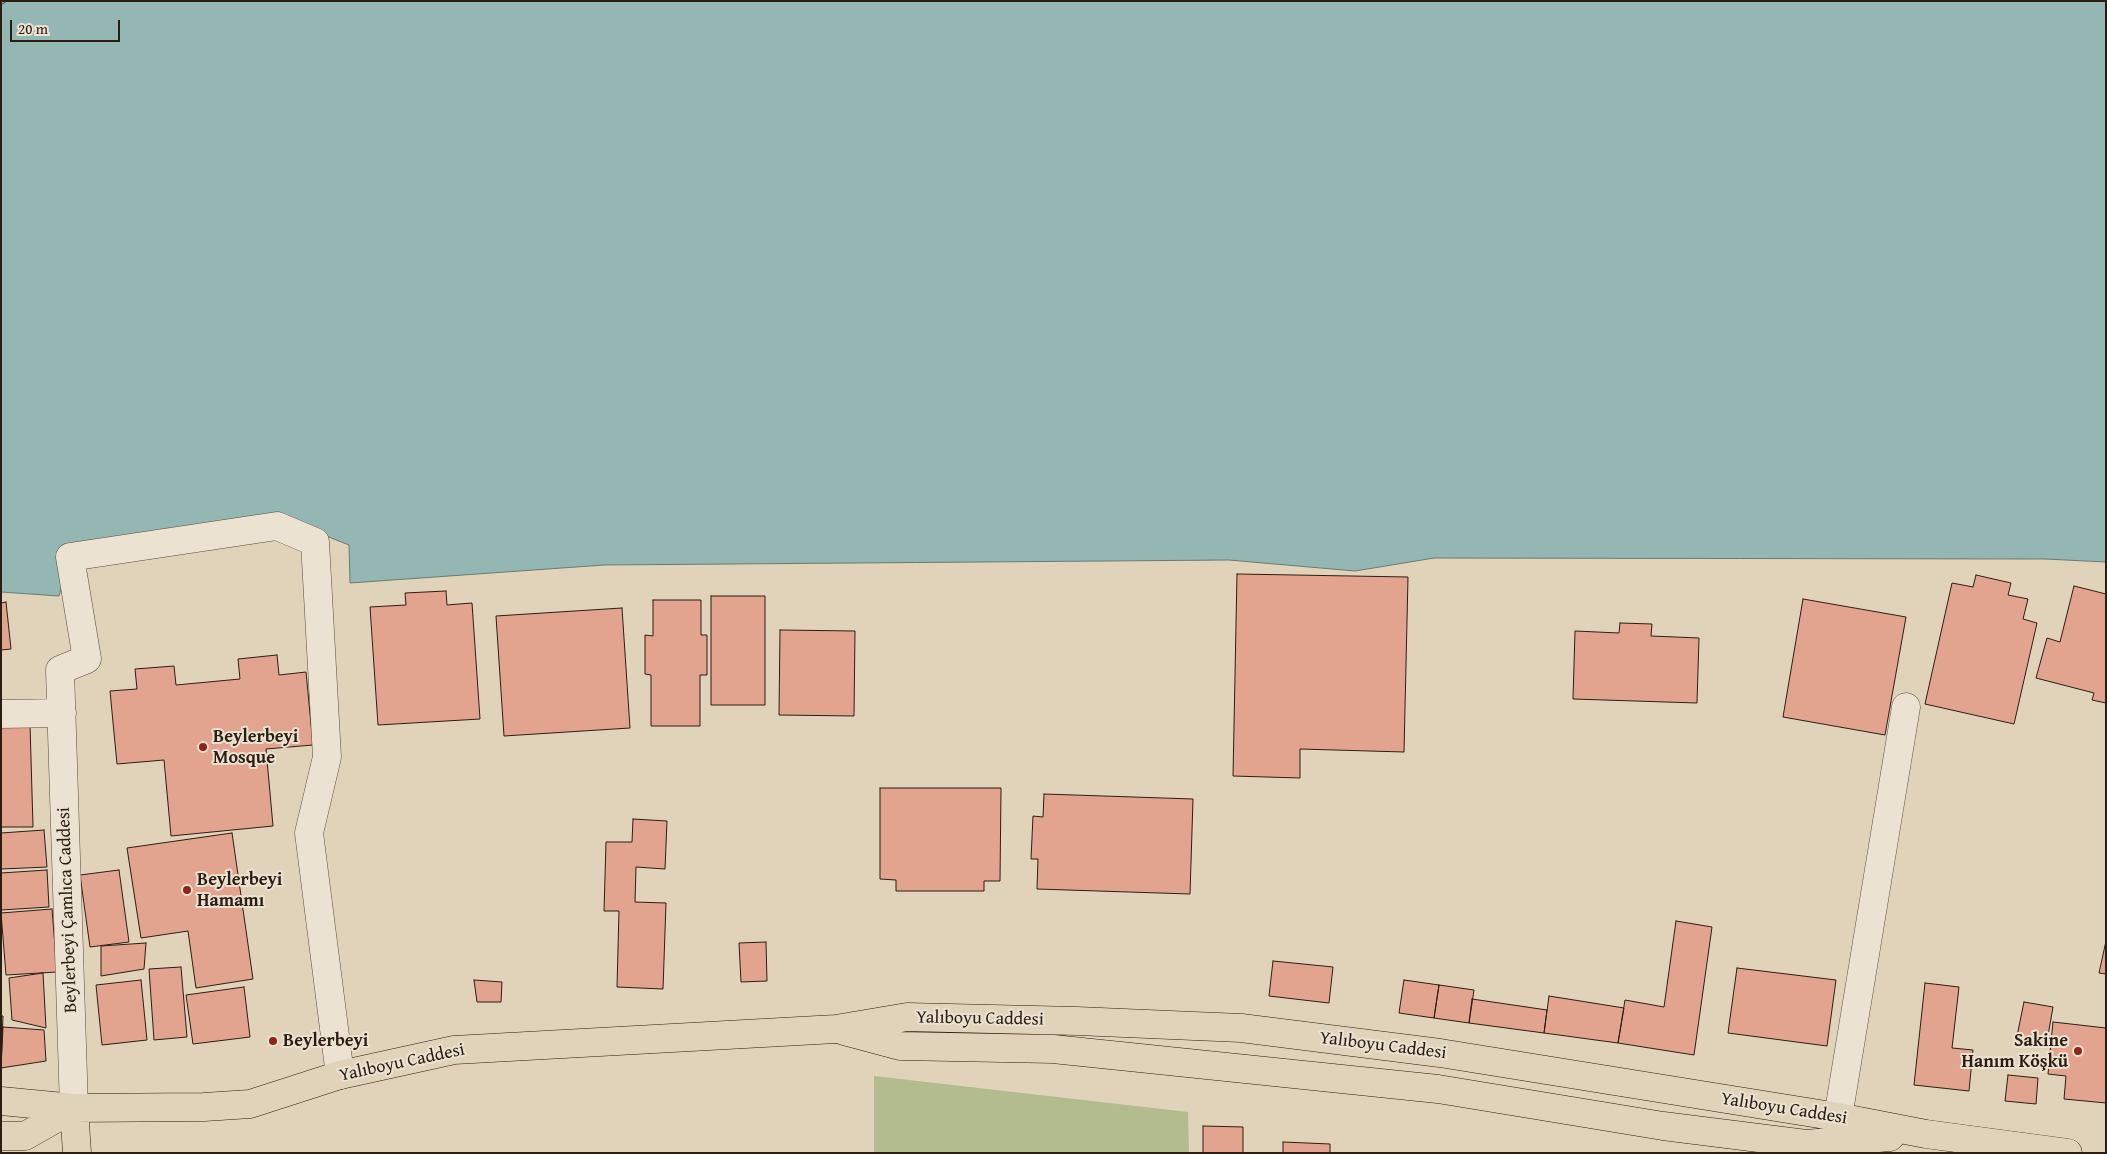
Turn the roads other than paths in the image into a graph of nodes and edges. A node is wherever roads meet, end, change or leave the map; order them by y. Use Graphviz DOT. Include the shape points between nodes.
graph roads {
  1 [pos="1906,707"];
  2 [pos="62,713"];
  3 [pos="1,714"];
  4 [pos="836,1029"];
  5 [pos="340,1075"];
  6 [pos="1,1101"];
  7 [pos="74,1108"];
  8 [pos="1838,1118"];
  9 [pos="1926,1134"];
  10 [pos="1,1136"];
  11 [pos="1805,1148"];
  12 [pos="77,1153"];
  13 [pos="2068,1153"];
  1 -- 8 [label="street"];
  2 -- 3 [label="street"];
  2 -- 5 [label="street, Beylerbeyi Çamlıca Caddesi" via="60,670 86,659 70,557 277,526 315,542 327,758 309,834"];
  2 -- 7 [label="street, Beylerbeyi Çamlıca Caddesi"];
  4 -- 5 [label="main road, Yalıboyu Caddesi" via="454,1050"];
  4 -- 8 [label="main road, Yalıboyu Caddesi" via="907,1017 1241,1028 1440,1053"];
  4 -- 11 [label="main road, Yalıboyu Caddesi" via="900,1046 1053,1049 1438,1089"];
  5 -- 7 [label="main road, Yalıboyu Caddesi" via="250,1104"];
  6 -- 7 [label="main road, Yalıboyu Caddesi"];
  7 -- 10 [label="main road" via="25,1136"];
  7 -- 12 [label="main road"];
  8 -- 9 [label="main road, Yalıboyu Caddesi"];
  9 -- 11 [label="main road, Yalıboyu Caddesi"];
  9 -- 13 [label="main road, Yalıboyu Caddesi"];
}
